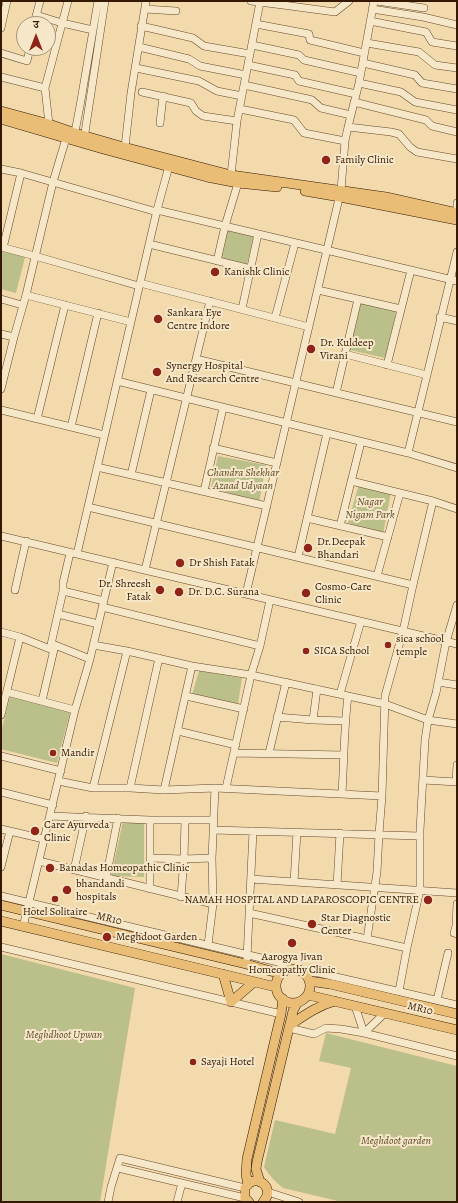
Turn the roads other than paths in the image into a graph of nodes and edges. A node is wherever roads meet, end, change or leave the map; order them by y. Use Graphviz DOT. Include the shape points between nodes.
graph roads {
  1 [pos="7,1"];
  2 [pos="40,1"];
  3 [pos="68,1"];
  4 [pos="98,1"];
  5 [pos="105,1"];
  6 [pos="146,1"];
  7 [pos="251,1"];
  8 [pos="348,1"];
  9 [pos="375,1"];
  10 [pos="260,2"];
  11 [pos="283,3"];
  12 [pos="425,4"];
  13 [pos="145,9"];
  14 [pos="372,9"];
  15 [pos="176,11"];
  16 [pos="36,15"];
  17 [pos="423,17"];
  18 [pos="370,22"];
  19 [pos="62,24"];
  20 [pos="256,24"];
  21 [pos="457,25"];
  22 [pos="141,26"];
  23 [pos="1,28"];
  24 [pos="93,30"];
  25 [pos="367,43"];
  26 [pos="252,45"];
  27 [pos="457,46"];
  28 [pos="139,47"];
  29 [pos="1,53"];
  30 [pos="364,53"];
  31 [pos="250,54"];
  32 [pos="28,56"];
  33 [pos="363,62"];
  34 [pos="248,65"];
  35 [pos="136,68"];
  36 [pos="457,68"];
  37 [pos="360,73"];
  38 [pos="246,75"];
  39 [pos="1,77"];
  40 [pos="359,83"];
  41 [pos="244,85"];
  42 [pos="45,88"];
  43 [pos="457,89"];
  44 [pos="142,92"];
  45 [pos="356,94"];
  46 [pos="163,96"];
  47 [pos="242,96"];
  48 [pos="354,102"];
  49 [pos="240,109"];
  50 [pos="457,110"];
  51 [pos="1,111"];
  52 [pos="351,115"];
  53 [pos="1,119"];
  54 [pos="238,121"];
  55 [pos="160,122"];
  56 [pos="49,124"];
  57 [pos="348,127"];
  58 [pos="457,132"];
  59 [pos="71,135"];
  60 [pos="84,139"];
  61 [pos="345,141"];
  62 [pos="125,147"];
  63 [pos="457,158"];
  64 [pos="169,166"];
  65 [pos="1,169"];
  66 [pos="21,173"];
  67 [pos="231,175"];
  68 [pos="52,182"];
  69 [pos="238,183"];
  70 [pos="341,193"];
  71 [pos="457,203"];
  72 [pos="157,211"];
  73 [pos="457,213"];
  74 [pos="457,220"];
  75 [pos="225,226"];
  76 [pos="258,234"];
  77 [pos="295,243"];
  78 [pos="149,244"];
  79 [pos="2,248"];
  80 [pos="327,250"];
  81 [pos="457,252"];
  82 [pos="35,256"];
  83 [pos="217,261"];
  84 [pos="250,269"];
  85 [pos="412,270"];
  86 [pos="453,280"];
  87 [pos="140,285"];
  88 [pos="318,290"];
  89 [pos="26,295"];
  90 [pos="1,299"];
  91 [pos="358,299"];
  92 [pos="210,301"];
  93 [pos="22,304"];
  94 [pos="65,305"];
  95 [pos="242,309"];
  96 [pos="401,310"];
  97 [pos="98,313"];
  98 [pos="440,317"];
  99 [pos="275,318"];
  100 [pos="457,321"];
  101 [pos="131,322"];
  102 [pos="309,326"];
  103 [pos="1,334"];
  104 [pos="14,337"];
  105 [pos="345,354"];
  106 [pos="196,359"];
  107 [pos="387,365"];
  108 [pos="4,369"];
  109 [pos="427,375"];
  110 [pos="117,382"];
  111 [pos="296,383"];
  112 [pos="1,389"];
  113 [pos="151,390"];
  114 [pos="336,393"];
  115 [pos="186,399"];
  116 [pos="223,408"];
  117 [pos="1,410"];
  118 [pos="418,412"];
  119 [pos="37,419"];
  120 [pos="457,420"];
  121 [pos="287,424"];
  122 [pos="71,427"];
  123 [pos="326,433"];
  124 [pos="104,435"];
  125 [pos="361,442"];
  126 [pos="214,448"];
  127 [pos="408,453"];
  128 [pos="277,463"];
  129 [pos="97,467"];
  130 [pos="457,468"];
  131 [pos="131,474"];
  132 [pos="351,481"];
  133 [pos="166,483"];
  134 [pos="204,491"];
  135 [pos="400,493"];
  136 [pos="433,501"];
  137 [pos="267,506"];
  138 [pos="88,507"];
  139 [pos="457,509"];
  140 [pos="307,518"];
  141 [pos="156,523"];
  142 [pos="340,526"];
  143 [pos="1,536"];
  144 [pos="388,537"];
  145 [pos="26,541"];
  146 [pos="257,547"];
  147 [pos="73,553"];
  148 [pos="298,557"];
  149 [pos="113,562"];
  150 [pos="145,570"];
  151 [pos="377,576"];
  152 [pos="413,584"];
  153 [pos="15,590"];
  154 [pos="63,592"];
  155 [pos="246,594"];
  156 [pos="270,600"];
  157 [pos="103,604"];
  158 [pos="457,605"];
  159 [pos="58,614"];
  160 [pos="361,621"];
  161 [pos="98,624"];
  162 [pos="403,631"];
  163 [pos="1,632"];
  164 [pos="20,637"];
  165 [pos="446,642"];
  166 [pos="457,644"];
  167 [pos="93,645"];
  168 [pos="260,646"];
  169 [pos="53,647"];
  170 [pos="127,651"];
  171 [pos="159,658"];
  172 [pos="90,659"];
  173 [pos="192,666"];
  174 [pos="251,675"];
  175 [pos="286,682"];
  176 [pos="438,682"];
  177 [pos="457,685"];
  178 [pos="317,689"];
  179 [pos="7,692"];
  180 [pos="340,694"];
  181 [pos="186,696"];
  182 [pos="348,696"];
  183 [pos="42,701"];
  184 [pos="385,704"];
  185 [pos="244,709"];
  186 [pos="75,710"];
  187 [pos="1,715"];
  188 [pos="277,717"];
  189 [pos="313,720"];
  190 [pos="428,720"];
  191 [pos="345,721"];
  192 [pos="457,724"];
  193 [pos="178,731"];
  194 [pos="236,745"];
  195 [pos="234,753"];
  196 [pos="269,753"];
  197 [pos="344,755"];
  198 [pos="1,756"];
  199 [pos="457,765"];
  200 [pos="60,771"];
  201 [pos="423,780"];
  202 [pos="58,781"];
  203 [pos="456,782"];
  204 [pos="93,788"];
  205 [pos="130,788"];
  206 [pos="215,788"];
  207 [pos="226,788"];
  208 [pos="164,790"];
  209 [pos="1,792"];
  210 [pos="342,793"];
  211 [pos="382,796"];
  212 [pos="52,805"];
  213 [pos="50,816"];
  214 [pos="86,816"];
  215 [pos="118,818"];
  216 [pos="150,820"];
  217 [pos="185,820"];
  218 [pos="214,820"];
  219 [pos="1,829"];
  220 [pos="213,830"];
  221 [pos="10,831"];
  222 [pos="253,831"];
  223 [pos="297,832"];
  224 [pos="340,834"];
  225 [pos="379,834"];
  226 [pos="420,836"];
  227 [pos="44,839"];
  228 [pos="151,858"];
  229 [pos="212,858"];
  230 [pos="184,859"];
  231 [pos="39,861"];
  232 [pos="1,867"];
  233 [pos="74,870"];
  234 [pos="106,878"];
  235 [pos="251,880"];
  236 [pos="294,882"];
  237 [pos="336,885"];
  238 [pos="375,888"];
  239 [pos="150,889"];
  240 [pos="420,890"];
  241 [pos="457,893"];
  242 [pos="1,896"];
  243 [pos="181,897"];
  244 [pos="213,904"];
  245 [pos="457,904"];
  246 [pos="1,905"];
  247 [pos="28,907"];
  248 [pos="249,913"];
  249 [pos="1,921"];
  250 [pos="24,927"];
  251 [pos="457,934"];
  252 [pos="367,939"];
  253 [pos="208,945"];
  254 [pos="1,947"];
  255 [pos="407,948"];
  256 [pos="448,953"];
  257 [pos="246,959"];
  258 [pos="292,969"];
  259 [pos="303,972"];
  260 [pos="223,974"];
  261 [pos="282,974"];
  262 [pos="309,981"];
  263 [pos="254,982"];
  264 [pos="276,987"];
  265 [pos="399,991"];
  266 [pos="308,995"];
  267 [pos="282,999"];
  268 [pos="437,1000"];
  269 [pos="336,1001"];
  270 [pos="231,1002"];
  271 [pos="298,1003"];
  272 [pos="457,1005"];
  273 [pos="355,1006"];
  274 [pos="386,1013"];
  275 [pos="281,1014"];
  276 [pos="457,1014"];
  277 [pos="289,1027"];
  278 [pos="457,1030"];
  279 [pos="364,1033"];
  280 [pos="457,1056"];
  281 [pos="118,1168"];
  282 [pos="260,1182"];
  283 [pos="182,1183"];
  284 [pos="247,1193"];
  285 [pos="267,1199"];
  286 [pos="108,1202"];
  287 [pos="177,1202"];
  288 [pos="299,1202"];
  1 -- 23 [label="street"];
  2 -- 16 [label="street"];
  3 -- 19 [label="street"];
  4 -- 24 [label="street"];
  5 -- 60 [label="street"];
  6 -- 13 [label="street"];
  7 -- 10 [label="street"];
  8 -- 11 [label="street" via="335,12"];
  9 -- 12 [label="street"];
  9 -- 14 [label="street"];
  10 -- 11 [label="street"];
  10 -- 20 [label="street"];
  12 -- 17 [label="street"];
  13 -- 15 [label="street"];
  13 -- 22 [label="street"];
  14 -- 17 [label="street"];
  14 -- 18 [label="street"];
  16 -- 19 [label="street"];
  17 -- 21 [label="street"];
  18 -- 25 [label="street"];
  18 -- 27 [label="street" via="426,32 432,42"];
  19 -- 24 [label="street"];
  19 -- 42 [label="street"];
  20 -- 26 [label="street"];
  20 -- 30 [label="street" via="309,34 310,40"];
  22 -- 28 [label="street"];
  22 -- 31 [label="street" via="193,38 204,46"];
  24 -- 59 [label="street" via="80,106"];
  25 -- 30 [label="street"];
  25 -- 36 [label="street" via="419,52 435,65"];
  26 -- 31 [label="street"];
  26 -- 37 [label="street" via="299,55 304,60"];
  28 -- 35 [label="street"];
  28 -- 38 [label="street" via="189,59 200,66"];
  29 -- 32 [label="street" via="27,61"];
  30 -- 33 [label="street"];
  31 -- 34 [label="street"];
  33 -- 37 [label="street"];
  33 -- 43 [label="street" via="415,75 422,84"];
  34 -- 38 [label="street"];
  34 -- 45 [label="street" via="295,75 299,81"];
  35 -- 47 [label="street" via="199,81 217,91"];
  35 -- 62 [label="street"];
  37 -- 40 [label="street"];
  38 -- 41 [label="street"];
  39 -- 42 [label="street"];
  40 -- 45 [label="street"];
  40 -- 50 [label="street" via="401,92 415,102"];
  41 -- 47 [label="street"];
  41 -- 52 [label="street" via="312,100 321,108"];
  42 -- 56 [label="street"];
  44 -- 46 [label="street"];
  45 -- 48 [label="street"];
  46 -- 54 [label="street" via="191,103 203,116"];
  46 -- 55 [label="street"];
  47 -- 49 [label="street"];
  48 -- 52 [label="street"];
  48 -- 58 [label="street" via="426,120 432,126"];
  49 -- 54 [label="street"];
  49 -- 61 [label="street" via="294,120 304,132"];
  51 -- 56 [label="main road"];
  52 -- 57 [label="street"];
  53 -- 59 [label="main road"];
  54 -- 67 [label="street"];
  56 -- 59 [label="main road"];
  57 -- 61 [label="street"];
  57 -- 63 [label="street" via="399,134 410,148 417,152"];
  59 -- 60 [label="main road"];
  59 -- 68 [label="street"];
  60 -- 62 [label="main road"];
  60 -- 64 [label="main road" via="103,149"];
  61 -- 70 [label="street"];
  62 -- 67 [label="main road"];
  64 -- 69 [label="main road"];
  64 -- 72 [label="street"];
  65 -- 66 [label="street"];
  66 -- 68 [label="street"];
  66 -- 79 [label="street"];
  67 -- 70 [label="main road"];
  68 -- 72 [label="street"];
  68 -- 82 [label="street"];
  69 -- 70 [label="main road"];
  69 -- 75 [label="street"];
  70 -- 73 [label="main road" via="386,197"];
  70 -- 74 [label="main road"];
  70 -- 80 [label="street"];
  71 -- 73 [label="street"];
  72 -- 75 [label="street"];
  72 -- 78 [label="street"];
  75 -- 76 [label="street"];
  75 -- 83 [label="street"];
  76 -- 77 [label="street"];
  76 -- 84 [label="street"];
  77 -- 80 [label="street"];
  77 -- 99 [label="street"];
  78 -- 83 [label="street"];
  78 -- 87 [label="street"];
  79 -- 82 [label="street"];
  80 -- 85 [label="street"];
  80 -- 88 [label="street"];
  81 -- 86 [label="street"];
  82 -- 87 [label="street"];
  82 -- 89 [label="street"];
  83 -- 84 [label="street"];
  84 -- 95 [label="street"];
  85 -- 86 [label="street"];
  85 -- 96 [label="street"];
  86 -- 98 [label="street"];
  87 -- 92 [label="street"];
  87 -- 101 [label="street"];
  88 -- 91 [label="street"];
  88 -- 102 [label="street"];
  89 -- 93 [label="street"];
  89 -- 94 [label="street"];
  90 -- 93 [label="street"];
  91 -- 96 [label="street"];
  91 -- 105 [label="street"];
  92 -- 95 [label="street"];
  92 -- 106 [label="street"];
  93 -- 104 [label="street"];
  94 -- 97 [label="street"];
  94 -- 119 [label="street"];
  95 -- 99 [label="street"];
  96 -- 107 [label="street"];
  97 -- 101 [label="street"];
  97 -- 122 [label="street"];
  98 -- 100 [label="street"];
  98 -- 109 [label="street"];
  99 -- 102 [label="street"];
  101 -- 110 [label="street"];
  102 -- 111 [label="street"];
  103 -- 104 [label="street"];
  104 -- 108 [label="street"];
  105 -- 107 [label="street"];
  105 -- 114 [label="street"];
  106 -- 111 [label="street"];
  106 -- 115 [label="street"];
  107 -- 109 [label="street"];
  108 -- 112 [label="street"];
  109 -- 118 [label="street"];
  110 -- 113 [label="street"];
  110 -- 124 [label="street"];
  111 -- 114 [label="street"];
  111 -- 121 [label="street"];
  113 -- 115 [label="street"];
  113 -- 131 [label="street"];
  114 -- 118 [label="street"];
  115 -- 116 [label="street"];
  115 -- 133 [label="street"];
  116 -- 121 [label="street"];
  116 -- 126 [label="street"];
  117 -- 119 [label="street"];
  118 -- 120 [label="street"];
  118 -- 127 [label="street"];
  119 -- 122 [label="street"];
  121 -- 123 [label="street"];
  121 -- 128 [label="street"];
  122 -- 124 [label="street"];
  123 -- 125 [label="street"];
  123 -- 140 [label="street"];
  124 -- 129 [label="street"];
  125 -- 127 [label="street"];
  125 -- 132 [label="street"];
  126 -- 128 [label="street"];
  126 -- 134 [label="street"];
  127 -- 130 [label="street"];
  128 -- 137 [label="street"];
  129 -- 131 [label="street"];
  129 -- 138 [label="street"];
  131 -- 133 [label="street"];
  132 -- 135 [label="street"];
  132 -- 142 [label="street"];
  133 -- 134 [label="street"];
  133 -- 141 [label="street"];
  134 -- 137 [label="street"];
  135 -- 136 [label="street"];
  135 -- 144 [label="street"];
  136 -- 139 [label="street"];
  136 -- 152 [label="street"];
  137 -- 146 [label="street"];
  138 -- 141 [label="street"];
  138 -- 147 [label="street"];
  140 -- 142 [label="street"];
  140 -- 148 [label="street"];
  141 -- 146 [label="street"];
  141 -- 150 [label="street"];
  142 -- 144 [label="street"];
  143 -- 145 [label="street"];
  144 -- 151 [label="street"];
  145 -- 147 [label="street"];
  145 -- 153 [label="street"];
  146 -- 148 [label="street"];
  146 -- 155 [label="street"];
  147 -- 149 [label="street"];
  147 -- 154 [label="street" via="63,583"];
  148 -- 151 [label="street"];
  149 -- 150 [label="street"];
  149 -- 157 [label="street"];
  150 -- 155 [label="street"];
  151 -- 152 [label="street"];
  152 -- 162 [label="street"];
  154 -- 157 [label="street"];
  154 -- 159 [label="street"];
  155 -- 156 [label="street"];
  156 -- 160 [label="street"];
  156 -- 168 [label="street"];
  157 -- 161 [label="street"];
  157 -- 168 [label="street"];
  158 -- 165 [label="street"];
  159 -- 161 [label="street"];
  159 -- 169 [label="street"];
  160 -- 162 [label="street"];
  160 -- 180 [label="street"];
  161 -- 167 [label="street"];
  162 -- 165 [label="street"];
  162 -- 184 [label="street"];
  163 -- 164 [label="street"];
  164 -- 169 [label="street"];
  164 -- 179 [label="street"];
  165 -- 166 [label="street"];
  165 -- 176 [label="street"];
  167 -- 170 [label="street"];
  167 -- 172 [label="street"];
  168 -- 174 [label="street"];
  169 -- 172 [label="street"];
  169 -- 183 [label="street"];
  170 -- 171 [label="street"];
  170 -- 204 [label="street"];
  171 -- 173 [label="street"];
  171 -- 205 [label="street"];
  172 -- 186 [label="street"];
  173 -- 174 [label="street"];
  173 -- 181 [label="street"];
  174 -- 175 [label="street"];
  174 -- 185 [label="street"];
  175 -- 178 [label="street"];
  175 -- 188 [label="street"];
  176 -- 177 [label="street"];
  176 -- 190 [label="street"];
  178 -- 180 [label="street"];
  178 -- 189 [label="street"];
  179 -- 183 [label="street"];
  179 -- 187 [label="street"];
  180 -- 182 [label="street"];
  181 -- 185 [label="street"];
  181 -- 193 [label="street"];
  182 -- 184 [label="street"];
  182 -- 191 [label="street"];
  183 -- 186 [label="street"];
  184 -- 190 [label="street"];
  184 -- 211 [label="street"];
  185 -- 194 [label="street"];
  186 -- 200 [label="street"];
  188 -- 189 [label="street"];
  188 -- 196 [label="street"];
  189 -- 191 [label="street"];
  190 -- 192 [label="street"];
  190 -- 201 [label="street"];
  191 -- 197 [label="street"];
  193 -- 194 [label="street"];
  193 -- 208 [label="street"];
  194 -- 195 [label="street"];
  195 -- 196 [label="street"];
  195 -- 207 [label="street"];
  196 -- 197 [label="street"];
  197 -- 210 [label="street"];
  198 -- 200 [label="street"];
  199 -- 203 [label="street"];
  200 -- 202 [label="street"];
  201 -- 203 [label="street"];
  201 -- 226 [label="street"];
  202 -- 204 [label="street"];
  202 -- 212 [label="street"];
  204 -- 205 [label="street"];
  205 -- 208 [label="street"];
  206 -- 207 [label="street"];
  206 -- 208 [label="street"];
  206 -- 218 [label="street"];
  207 -- 210 [label="street"];
  209 -- 212 [label="street"];
  210 -- 211 [label="street"];
  211 -- 225 [label="street"];
  212 -- 213 [label="street"];
  213 -- 214 [label="street"];
  213 -- 227 [label="street"];
  214 -- 215 [label="street"];
  214 -- 233 [label="street"];
  215 -- 216 [label="street"];
  215 -- 234 [label="street"];
  216 -- 217 [label="street"];
  216 -- 228 [label="street"];
  217 -- 218 [label="street"];
  217 -- 230 [label="street"];
  218 -- 220 [label="street"];
  219 -- 221 [label="street"];
  220 -- 222 [label="street"];
  220 -- 229 [label="street"];
  221 -- 227 [label="street"];
  221 -- 232 [label="street"];
  222 -- 223 [label="street"];
  222 -- 235 [label="street"];
  223 -- 224 [label="street"];
  223 -- 236 [label="street"];
  224 -- 225 [label="street"];
  224 -- 237 [label="street"];
  225 -- 226 [label="street"];
  225 -- 238 [label="street"];
  226 -- 240 [label="street"];
  227 -- 231 [label="street"];
  228 -- 230 [label="street"];
  228 -- 239 [label="street"];
  229 -- 230 [label="street"];
  229 -- 244 [label="street"];
  230 -- 243 [label="street"];
  231 -- 233 [label="street"];
  231 -- 247 [label="street"];
  233 -- 234 [label="street"];
  234 -- 239 [label="street"];
  235 -- 236 [label="street"];
  235 -- 248 [label="street"];
  236 -- 237 [label="street"];
  237 -- 238 [label="street"];
  238 -- 240 [label="street"];
  238 -- 252 [label="street"];
  239 -- 243 [label="street"];
  240 -- 241 [label="street"];
  240 -- 255 [label="street"];
  242 -- 247 [label="street"];
  243 -- 244 [label="street"];
  244 -- 253 [label="street"];
  245 -- 251 [label="street" via="454,934"];
  246 -- 247 [label="main road, MR10"];
  247 -- 250 [label="street"];
  247 -- 253 [label="street"];
  247 -- 257 [label="main road, MR10"];
  248 -- 252 [label="street"];
  248 -- 257 [label="street"];
  249 -- 250 [label="main road"];
  250 -- 260 [label="main road"];
  252 -- 255 [label="street"];
  253 -- 257 [label="street"];
  254 -- 270 [label="street"];
  255 -- 265 [label="street"];
  256 -- 268 [label="street"];
  257 -- 258 [label="street" via="278,962"];
  257 -- 261 [label="main road, MR10"];
  258 -- 259 [label="main road"];
  258 -- 261 [label="main road"];
  259 -- 262 [label="main road"];
  259 -- 265 [label="street" via="320,973"];
  260 -- 263 [label="main road"];
  260 -- 270 [label="main road"];
  261 -- 264 [label="main road"];
  262 -- 266 [label="main road"];
  262 -- 276 [label="main road, MR10"];
  263 -- 264 [label="main road"];
  263 -- 270 [label="main road"];
  264 -- 267 [label="main road"];
  265 -- 268 [label="street"];
  266 -- 269 [label="main road, MR10"];
  266 -- 271 [label="main road"];
  267 -- 271 [label="main road"];
  267 -- 275 [label="main road"];
  268 -- 272 [label="street"];
  269 -- 273 [label="main road, MR10"];
  269 -- 277 [label="main road" via="309,1012"];
  270 -- 275 [label="street"];
  271 -- 277 [label="main road"];
  273 -- 274 [label="main road, MR10"];
  273 -- 279 [label="street"];
  274 -- 278 [label="main road, MR10"];
  274 -- 279 [label="street"];
  275 -- 284 [label="main road" via="247,1159"];
  277 -- 279 [label="street" via="314,1034 326,1028"];
  277 -- 282 [label="main road" via="256,1162"];
  279 -- 280 [label="street"];
  281 -- 283 [label="street"];
  281 -- 284 [label="street" via="120,1158"];
  281 -- 286 [label="street"];
  282 -- 284 [label="main road" via="254,1181"];
  282 -- 285 [label="main road" via="266,1186"];
  283 -- 284 [label="street"];
  283 -- 287 [label="street"];
  285 -- 288 [label="street"];
}
